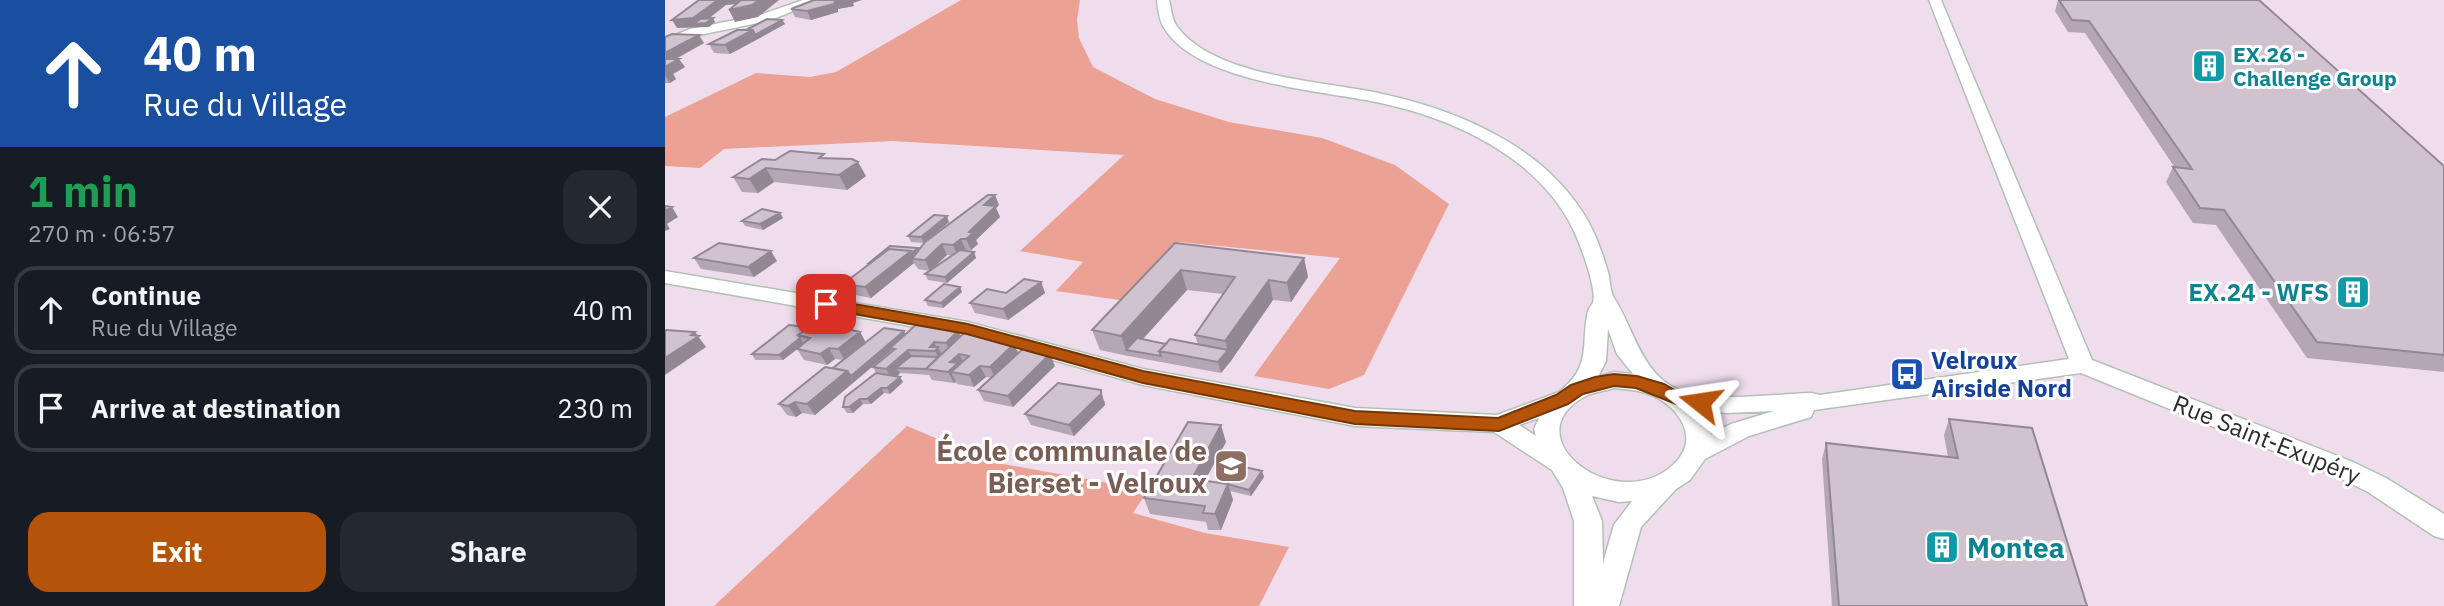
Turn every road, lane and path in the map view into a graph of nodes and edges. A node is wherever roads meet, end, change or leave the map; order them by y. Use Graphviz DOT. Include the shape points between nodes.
graph roads {
  1 [pos="815,0"];
  2 [pos="1163,0"];
  3 [pos="1935,0"];
  4 [pos="665,44"];
  5 [pos="665,277"];
  6 [pos="1604,301"];
  7 [pos="2083,365"];
  8 [pos="1667,393"];
  9 [pos="1569,395"];
  10 [pos="1820,403"];
  11 [pos="1499,424"];
  12 [pos="1697,452"];
  13 [pos="1560,465"];
  14 [pos="1670,482"];
  15 [pos="2444,528"];
  16 [pos="1589,606"];
  17 [pos="1604,606"];
  1 -- 4 [label="street" via="763,18 686,34"];
  2 -- 6 [label="street" via="1165,18 1177,34 1225,64 1280,81 1424,110 1479,132 1509,150 1550,183 1579,221 1592,248"];
  3 -- 7 [label="street"];
  5 -- 11 [label="street" via="968,329 1143,377 1291,407 1355,417"];
  6 -- 8 [label="street" via="1610,304 1628,354"];
  6 -- 9 [label="street" via="1598,309 1594,363"];
  7 -- 10 [label="street, Rue Saint-Exupéry"];
  7 -- 15 [label="street, Rue Saint-Exupéry" via="2344,469"];
  8 -- 9 [label="street" via="1637,382 1614,380"];
  8 -- 10 [label="street, Rue Saint-Exupéry" via="1726,405"];
  8 -- 12 [label="street" via="1690,412 1698,428"];
  9 -- 11 [label="street"];
  9 -- 13 [label="street" via="1551,413 1546,429 1548,446"];
  10 -- 12 [label="street, Rue Saint-Exupéry" via="1727,435"];
  11 -- 13 [label="street"];
  12 -- 14 [label="street" via="1682,474"];
  13 -- 14 [label="street" via="1580,481 1601,489 1637,491"];
  13 -- 16 [label="street" via="1574,484 1588,521"];
  14 -- 17 [label="street" via="1628,525"];
}
